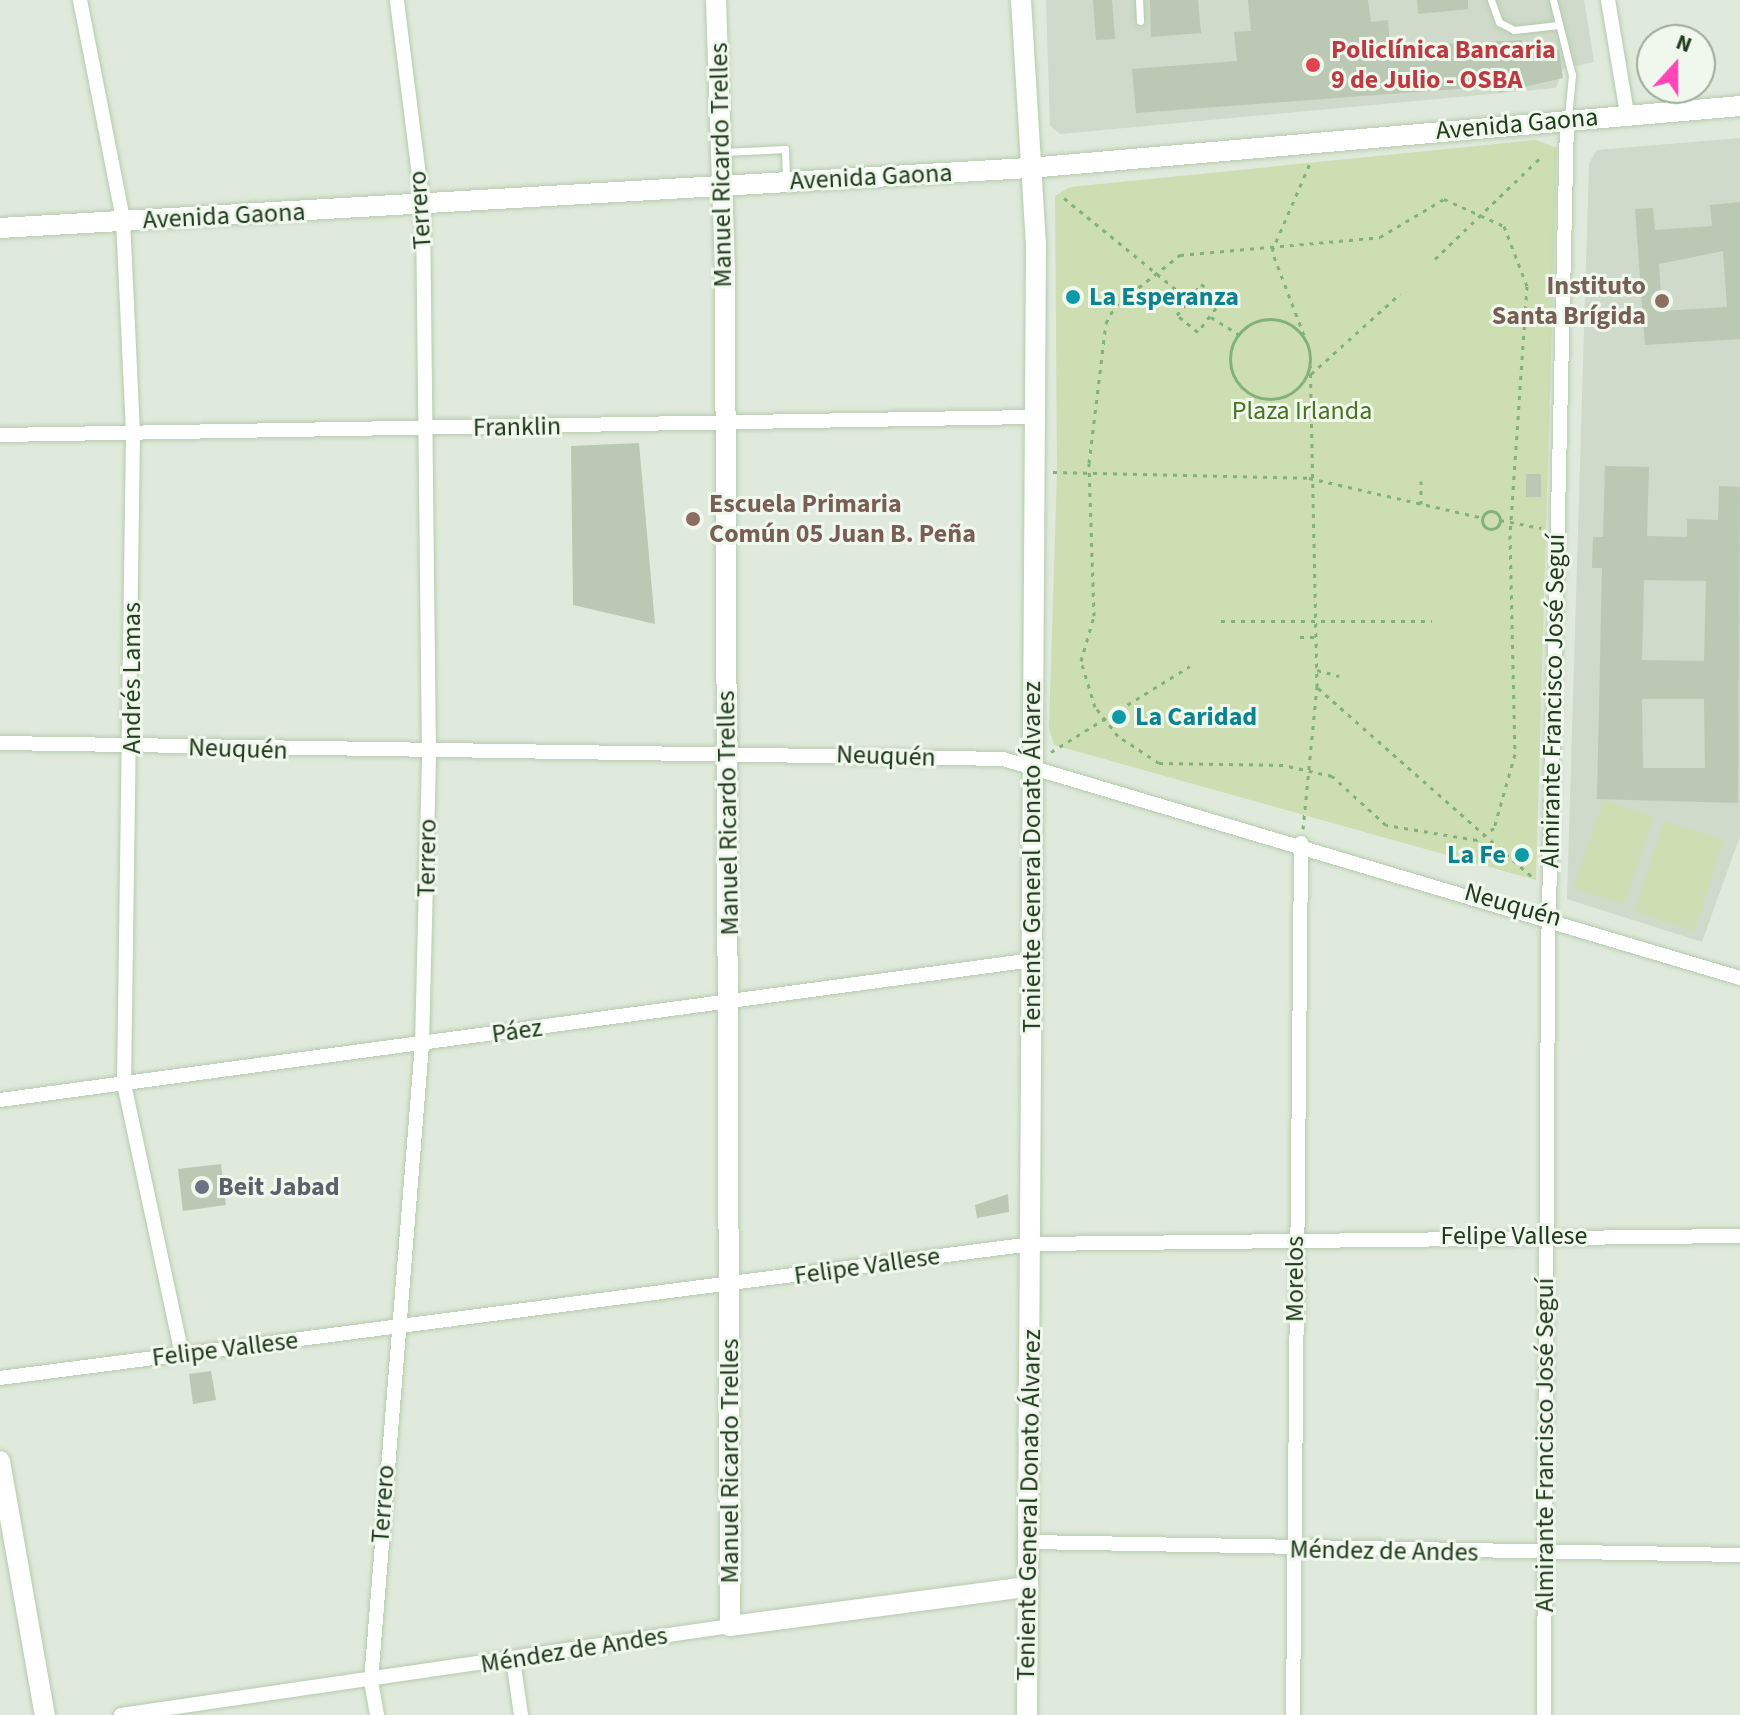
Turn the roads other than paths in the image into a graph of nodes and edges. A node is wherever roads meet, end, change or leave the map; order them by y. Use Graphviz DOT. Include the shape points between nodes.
graph roads {
  1 [pos="80,0"];
  2 [pos="397,0"];
  3 [pos="716,0"];
  4 [pos="1021,0"];
  5 [pos="1139,0"];
  6 [pos="1491,0"];
  7 [pos="1553,0"];
  8 [pos="1608,0"];
  9 [pos="1140,21"];
  10 [pos="1559,25"];
  11 [pos="1740,106"];
  12 [pos="1627,114"];
  13 [pos="1567,119"];
  14 [pos="722,152"];
  15 [pos="1029,168"];
  16 [pos="786,182"];
  17 [pos="723,185"];
  18 [pos="423,207"];
  19 [pos="123,220"];
  20 [pos="0,228"];
  21 [pos="1033,417"];
  22 [pos="723,423"];
  23 [pos="424,429"];
  24 [pos="133,433"];
  25 [pos="0,435"];
  26 [pos="0,743"];
  27 [pos="131,745"];
  28 [pos="727,752"];
  29 [pos="429,755"];
  30 [pos="1032,764"];
  31 [pos="1301,843"];
  32 [pos="1549,916"];
  33 [pos="1033,960"];
  34 [pos="1740,978"];
  35 [pos="730,1002"];
  36 [pos="422,1044"];
  37 [pos="124,1084"];
  38 [pos="0,1100"];
  39 [pos="1546,1235"];
  40 [pos="1740,1236"];
  41 [pos="1295,1238"];
  42 [pos="1032,1244"];
  43 [pos="731,1284"];
  44 [pos="396,1327"];
  45 [pos="182,1355"];
  46 [pos="0,1378"];
  47 [pos="0,1461"];
  48 [pos="1029,1542"];
  49 [pos="1297,1548"];
  50 [pos="1543,1555"];
  51 [pos="1740,1555"];
  52 [pos="1028,1587"];
  53 [pos="730,1626"];
  54 [pos="513,1659"];
  55 [pos="371,1681"];
  56 [pos="45,1715"];
  57 [pos="121,1715"];
  58 [pos="377,1715"];
  59 [pos="521,1715"];
  60 [pos="1027,1715"];
  61 [pos="1293,1715"];
  62 [pos="1544,1715"];
  1 -- 19 [label="street, Andrés Lamas"];
  2 -- 18 [label="street, Terrero"];
  3 -- 14 [label="street, Manuel Ricardo Trelles"];
  4 -- 15 [label="street, Teniente General Donato Álvarez"];
  5 -- 9 [label="lane"];
  6 -- 10 [label="lane" via="1499,22 1514,30"];
  7 -- 10 [label="lane"];
  8 -- 12 [label="street"];
  10 -- 13 [label="lane" via="1572,75"];
  11 -- 12 [label="street, Avenida Gaona"];
  12 -- 13 [label="street, Avenida Gaona"];
  13 -- 15 [label="street, Avenida Gaona"];
  13 -- 32 [label="street, Almirante Francisco José Seguí"];
  14 -- 16 [label="lane" via="785,149"];
  14 -- 17 [label="street, Manuel Ricardo Trelles"];
  15 -- 16 [label="street, Avenida Gaona"];
  15 -- 21 [label="street, Teniente General Donato Álvarez"];
  16 -- 17 [label="street, Avenida Gaona"];
  17 -- 18 [label="street, Avenida Gaona"];
  17 -- 22 [label="street, Manuel Ricardo Trelles"];
  18 -- 19 [label="street, Avenida Gaona"];
  18 -- 23 [label="street, Terrero"];
  19 -- 20 [label="street, Avenida Gaona"];
  19 -- 24 [label="street, Andrés Lamas"];
  21 -- 22 [label="street, Franklin"];
  21 -- 30 [label="street, Teniente General Donato Álvarez"];
  22 -- 23 [label="street, Franklin"];
  22 -- 28 [label="street, Manuel Ricardo Trelles"];
  23 -- 24 [label="street, Franklin"];
  23 -- 29 [label="street, Terrero"];
  24 -- 25 [label="street, Franklin"];
  24 -- 27 [label="street, Andrés Lamas"];
  26 -- 27 [label="street, Neuquén"];
  27 -- 29 [label="street, Neuquén"];
  27 -- 37 [label="street, Andrés Lamas"];
  28 -- 29 [label="street, Neuquén"];
  28 -- 30 [label="street, Neuquén"];
  28 -- 35 [label="street, Manuel Ricardo Trelles"];
  29 -- 36 [label="street, Terrero"];
  30 -- 31 [label="street, Neuquén"];
  30 -- 33 [label="street, Teniente General Donato Álvarez"];
  31 -- 32 [label="street, Neuquén"];
  31 -- 41 [label="street, Morelos"];
  32 -- 34 [label="street, Neuquén"];
  32 -- 39 [label="street, Almirante Francisco José Seguí"];
  33 -- 35 [label="street, Páez"];
  33 -- 42 [label="street, Teniente General Donato Álvarez"];
  35 -- 36 [label="street, Páez"];
  35 -- 43 [label="street, Manuel Ricardo Trelles"];
  36 -- 37 [label="street, Páez"];
  36 -- 44 [label="street, Terrero"];
  37 -- 38 [label="street, Páez"];
  37 -- 45 [label="street, Andrés Lamas"];
  39 -- 40 [label="street, Felipe Vallese"];
  39 -- 41 [label="street, Felipe Vallese"];
  39 -- 50 [label="street, Almirante Francisco José Seguí"];
  41 -- 42 [label="street, Felipe Vallese"];
  41 -- 49 [label="street, Morelos"];
  42 -- 43 [label="street, Felipe Vallese"];
  42 -- 48 [label="street, Teniente General Donato Álvarez"];
  43 -- 44 [label="street, Felipe Vallese"];
  43 -- 53 [label="street, Manuel Ricardo Trelles"];
  44 -- 45 [label="street, Felipe Vallese"];
  44 -- 55 [label="street, Terrero"];
  45 -- 46 [label="street, Felipe Vallese"];
  47 -- 56 [label="street"];
  48 -- 49 [label="street, Méndez de Andes"];
  48 -- 52 [label="street, Teniente General Donato Álvarez"];
  49 -- 50 [label="street, Méndez de Andes"];
  49 -- 61 [label="street, Morelos"];
  50 -- 51 [label="street, Méndez de Andes"];
  50 -- 62 [label="street, Almirante Francisco José Seguí"];
  52 -- 53 [label="street, Méndez de Andes"];
  52 -- 60 [label="street, Teniente General Donato Álvarez"];
  53 -- 54 [label="street, Méndez de Andes"];
  54 -- 55 [label="street, Méndez de Andes"];
  54 -- 59 [label="street"];
  55 -- 57 [label="street, Méndez de Andes"];
  55 -- 58 [label="street, Terrero"];
}
